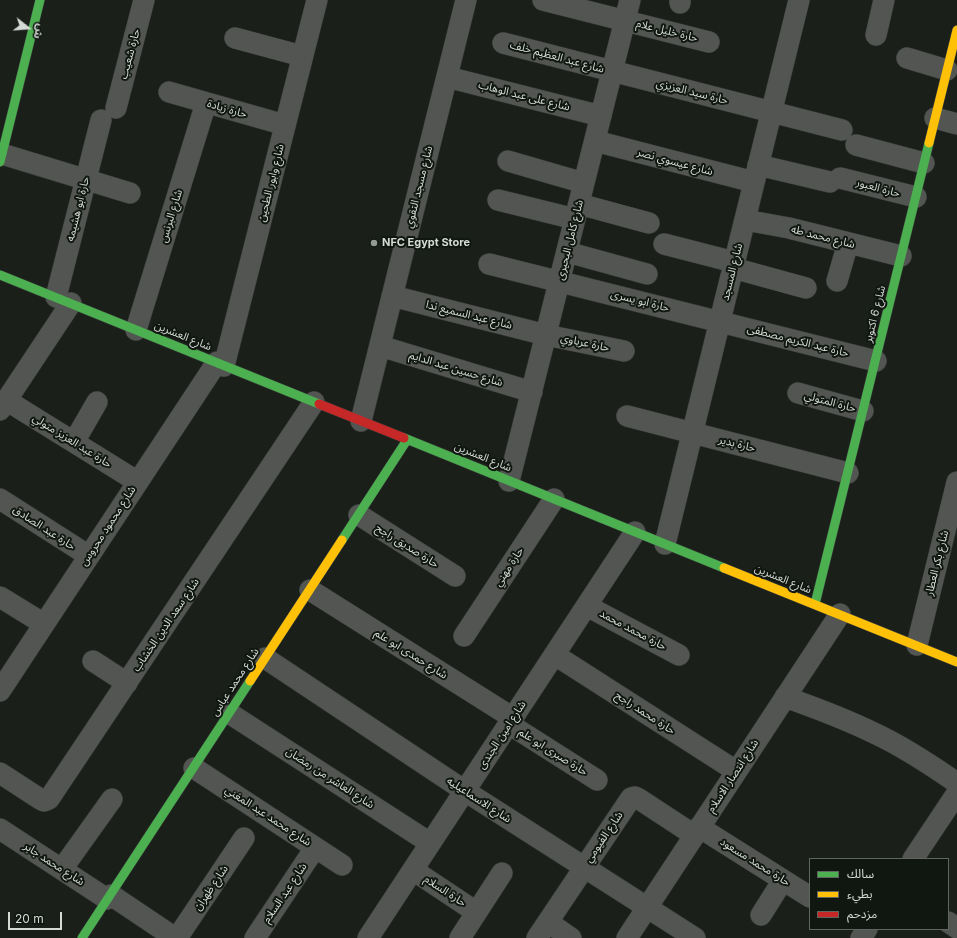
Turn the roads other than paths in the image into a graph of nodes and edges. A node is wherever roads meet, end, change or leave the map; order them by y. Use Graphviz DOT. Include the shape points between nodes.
graph roads {
  1 [pos="40,0"];
  2 [pos="144,0"];
  3 [pos="317,0"];
  4 [pos="466,0"];
  5 [pos="543,0"];
  6 [pos="630,0"];
  7 [pos="799,0"];
  8 [pos="884,0"];
  9 [pos="625,21"];
  10 [pos="957,30"];
  11 [pos="876,35"];
  12 [pos="235,38"];
  13 [pos="709,42"];
  14 [pos="503,43"];
  15 [pos="302,56"];
  16 [pos="907,58"];
  17 [pos="947,70"];
  18 [pos="612,72"];
  19 [pos="447,76"];
  20 [pos="169,92"];
  21 [pos="206,103"];
  22 [pos="772,112"];
  23 [pos="109,114"];
  24 [pos="601,116"];
  25 [pos="935,118"];
  26 [pos="957,124"];
  27 [pos="285,125"];
  28 [pos="842,130"];
  29 [pos="595,141"];
  30 [pos="856,145"];
  31 [pos="1,158"];
  32 [pos="508,161"];
  33 [pos="924,163"];
  34 [pos="756,174"];
  35 [pos="86,180"];
  36 [pos="835,180"];
  37 [pos="584,182"];
  38 [pos="130,193"];
  39 [pos="916,197"];
  40 [pos="498,200"];
  41 [pos="577,212"];
  42 [pos="745,220"];
  43 [pos="648,222"];
  44 [pos="848,243"];
  45 [pos="664,244"];
  46 [pos="567,252"];
  47 [pos="901,256"];
  48 [pos="489,264"];
  49 [pos="734,265"];
  50 [pos="647,274"];
  51 [pos="0,275"];
  52 [pos="838,281"];
  53 [pos="559,282"];
  54 [pos="806,288"];
  55 [pos="392,296"];
  56 [pos="63,300"];
  57 [pos="720,321"];
  58 [pos="136,330"];
  59 [pos="546,335"];
  60 [pos="380,346"];
  61 [pos="624,351"];
  62 [pos="876,360"];
  63 [pos="221,364"];
  64 [pos="532,392"];
  65 [pos="798,393"];
  66 [pos="97,402"];
  67 [pos="314,402"];
  68 [pos="3,405"];
  69 [pos="863,411"];
  70 [pos="627,416"];
  71 [pos="361,421"];
  72 [pos="692,433"];
  73 [pos="407,440"];
  74 [pos="74,442"];
  75 [pos="848,473"];
  76 [pos="509,481"];
  77 [pos="138,482"];
  78 [pos="956,487"];
  79 [pos="0,499"];
  80 [pos="554,499"];
  81 [pos="359,515"];
  82 [pos="635,532"];
  83 [pos="665,544"];
  84 [pos="948,554"];
  85 [pos="88,556"];
  86 [pos="455,576"];
  87 [pos="310,590"];
  88 [pos="0,597"];
  89 [pos="815,604"];
  90 [pos="587,606"];
  91 [pos="840,614"];
  92 [pos="44,624"];
  93 [pos="464,636"];
  94 [pos="917,645"];
  95 [pos="555,655"];
  96 [pos="679,655"];
  97 [pos="265,658"];
  98 [pos="93,661"];
  99 [pos="957,662"];
  100 [pos="127,683"];
  101 [pos="0,690"];
  102 [pos="785,697"];
  103 [pos="229,713"];
  104 [pos="511,721"];
  105 [pos="194,768"];
  106 [pos="736,771"];
  107 [pos="0,773"];
  108 [pos="597,780"];
  109 [pos="465,791"];
  110 [pos="956,794"];
  111 [pos="112,799"];
  112 [pos="0,829"];
  113 [pos="697,831"];
  114 [pos="244,838"];
  115 [pos="430,843"];
  116 [pos="315,848"];
  117 [pos="915,858"];
  118 [pos="342,865"];
  119 [pos="584,867"];
  120 [pos="62,870"];
  121 [pos="413,870"];
  122 [pos="502,873"];
  123 [pos="783,880"];
  124 [pos="809,896"];
  125 [pos="109,897"];
  126 [pos="647,907"];
  127 [pos="476,912"];
  128 [pos="761,915"];
  129 [pos="542,930"];
  130 [pos="82,938"];
  131 [pos="176,938"];
  132 [pos="255,938"];
  133 [pos="368,938"];
  134 [pos="460,938"];
  135 [pos="571,938"];
  136 [pos="627,938"];
  137 [pos="695,938"];
  1 -- 31 [label="street"];
  2 -- 23 [label="street, حارة شعيب"];
  3 -- 15 [label="street, شارع وابور الطحين"];
  4 -- 19 [label="street, شارع مسجد التقوي"];
  5 -- 9 [label="street, حارة خليل علام"];
  6 -- 9 [label="street, شارع كامل البحيرى"];
  7 -- 22 [label="street, شارع المسجد"];
  8 -- 11 [label="street"];
  9 -- 13 [label="street, حارة خليل علام"];
  9 -- 18 [label="street, شارع كامل البحيرى"];
  10 -- 17 [label="street, شارع 6 اكتوبر"];
  12 -- 15 [label="street"];
  14 -- 18 [label="street, شارع عبد العظيم خلف"];
  15 -- 27 [label="street, شارع وابور الطحين"];
  16 -- 17 [label="street"];
  17 -- 25 [label="street, شارع 6 اكتوبر"];
  18 -- 22 [label="street, حارة سيد العزيزي"];
  18 -- 24 [label="street, شارع كامل البحيرى"];
  19 -- 24 [label="street, شارع على عبد الوهاب"];
  19 -- 55 [label="street, شارع مسجد التقوي"];
  20 -- 21 [label="street, حارة زيادة"];
  21 -- 27 [label="street, حارة زيادة"];
  21 -- 58 [label="street, شارع البرنس"];
  22 -- 28 [label="street, حارة سيد العزيزي"];
  22 -- 34 [label="street, شارع المسجد"];
  23 -- 35 [label="street, حارة ابو هشيمه"];
  24 -- 29 [label="street, شارع كامل البحيرى"];
  25 -- 26 [label="street"];
  25 -- 33 [label="street, شارع 6 اكتوبر"];
  27 -- 63 [label="street, شارع وابور الطحين"];
  29 -- 34 [label="street, شارع عيسوي نصر"];
  29 -- 37 [label="street, شارع كامل البحيرى"];
  30 -- 33 [label="street"];
  31 -- 35 [label="street"];
  32 -- 37 [label="street"];
  33 -- 39 [label="street, شارع 6 اكتوبر"];
  34 -- 36 [label="street, شارع عيسوي نصر"];
  34 -- 42 [label="street, شارع المسجد"];
  35 -- 38 [label="street"];
  35 -- 56 [label="street, حارة ابو هشيمه"];
  36 -- 39 [label="street, حارة العبور"];
  37 -- 41 [label="street, شارع كامل البحيرى"];
  39 -- 47 [label="street, شارع 6 اكتوبر"];
  40 -- 41 [label="street"];
  41 -- 43 [label="street"];
  41 -- 46 [label="street, شارع كامل البحيرى"];
  42 -- 44 [label="street, شارع محمد طه"];
  42 -- 49 [label="street, شارع المسجد"];
  44 -- 47 [label="street, شارع محمد طه"];
  44 -- 52 [label="street"];
  45 -- 49 [label="street"];
  46 -- 50 [label="street"];
  46 -- 53 [label="street, شارع كامل البحيرى"];
  47 -- 62 [label="street, شارع 6 اكتوبر"];
  48 -- 53 [label="street, حارة ابو يسرى"];
  49 -- 54 [label="street"];
  49 -- 57 [label="street, شارع المسجد"];
  51 -- 56 [label="street, شارع العشرين"];
  53 -- 57 [label="street, حارة ابو يسرى"];
  53 -- 59 [label="street, شارع كامل البحيرى"];
  55 -- 59 [label="street, شارع عبد السميع ندا"];
  55 -- 60 [label="street, شارع مسجد التقوي"];
  56 -- 58 [label="street, شارع العشرين"];
  56 -- 68 [label="street, حارة ابو هشيمه"];
  57 -- 62 [label="street, حارة عبد الكريم مصطفى"];
  57 -- 72 [label="street, شارع المسجد"];
  58 -- 63 [label="street, شارع العشرين"];
  59 -- 61 [label="street, حارة عرباوي"];
  59 -- 64 [label="street, شارع كامل البحيرى"];
  60 -- 64 [label="street, شارع حسين عبد الدايم"];
  60 -- 71 [label="street, شارع مسجد التقوي"];
  62 -- 69 [label="street, شارع 6 اكتوبر"];
  63 -- 67 [label="street, شارع العشرين"];
  63 -- 77 [label="street, شارع محمود محروس"];
  64 -- 76 [label="street, شارع كامل البحيرى"];
  65 -- 69 [label="street, حارة المتولي"];
  66 -- 74 [label="street"];
  67 -- 71 [label="street, شارع العشرين"];
  67 -- 100 [label="street, شارع سعد الدين الخشاب"];
  68 -- 74 [label="street, حارة عبد العزيز متولي"];
  69 -- 75 [label="street, شارع 6 اكتوبر"];
  70 -- 72 [label="street, حارة بدير"];
  71 -- 73 [label="street, شارع العشرين"];
  72 -- 75 [label="street, حارة بدير"];
  72 -- 83 [label="street, شارع المسجد"];
  73 -- 76 [label="street, شارع العشرين"];
  73 -- 81 [label="street, شارع محمد عباس"];
  74 -- 77 [label="street, حارة عبد العزيز متولي"];
  75 -- 89 [label="street, شارع 6 اكتوبر"];
  76 -- 80 [label="street, شارع العشرين"];
  77 -- 85 [label="street, شارع محمود محروس"];
  78 -- 84 [label="street, شارع بكر العطار"];
  79 -- 85 [label="street, حارة عبد الصادق"];
  80 -- 82 [label="street, شارع العشرين"];
  80 -- 93 [label="street, حارة مهني"];
  81 -- 86 [label="street, حارة صديق راجح"];
  81 -- 87 [label="street, شارع محمد عباس"];
  82 -- 83 [label="street, شارع العشرين"];
  82 -- 90 [label="street, شارع امين الجندى"];
  83 -- 89 [label="street, شارع العشرين"];
  84 -- 94 [label="street, شارع بكر العطار"];
  85 -- 92 [label="street, شارع محمود محروس"];
  87 -- 97 [label="street, شارع محمد عباس"];
  87 -- 104 [label="street, شارع حمدى ابو علم"];
  88 -- 92 [label="street"];
  89 -- 91 [label="street, شارع العشرين"];
  90 -- 95 [label="street, شارع امين الجندى"];
  90 -- 96 [label="street, حارة محمد محمد"];
  91 -- 94 [label="street, شارع العشرين"];
  91 -- 102 [label="street, شارع انتصار الاسلام"];
  92 -- 101 [label="street, شارع محمود محروس"];
  94 -- 99 [label="street, شارع العشرين"];
  95 -- 104 [label="street, شارع امين الجندى"];
  95 -- 106 [label="street, حارة محمد راجح"];
  97 -- 103 [label="street, شارع محمد عباس"];
  97 -- 109 [label="street, شارع الاسماعيليه"];
  98 -- 100 [label="street"];
  100 -- 107 [label="street, شارع سعد الدين الخشاب" via="49,800 40,799"];
  102 -- 106 [label="street, شارع انتصار الاسلام"];
  102 -- 110 [label="street" via="877,734 920,758"];
  103 -- 105 [label="street, شارع محمد عباس"];
  103 -- 115 [label="street, شارع العاشر من رمضان"];
  104 -- 108 [label="street, حارة صبرى ابو علم"];
  104 -- 109 [label="street, شارع امين الجندى"];
  105 -- 116 [label="street, شارع محمد عبد المغني"];
  105 -- 125 [label="street, شارع محمد عباس"];
  106 -- 113 [label="street, شارع انتصار الاسلام"];
  109 -- 115 [label="street, شارع امين الجندى"];
  109 -- 119 [label="street, شارع الاسماعيليه"];
  110 -- 117 [label="street"];
  111 -- 120 [label="street"];
  112 -- 120 [label="street, شارع محمد جابر"];
  113 -- 119 [label="street, شارع الفيومي" via="639,799 631,798"];
  113 -- 123 [label="street, حارة محمد مسعود"];
  113 -- 126 [label="street, شارع انتصار الاسلام"];
  114 -- 131 [label="street, شارع ظهران"];
  115 -- 121 [label="street, شارع امين الجندى"];
  116 -- 118 [label="street, شارع محمد عبد المغني"];
  116 -- 132 [label="street, شارع عبد السلام"];
  119 -- 126 [label="street, شارع الاسماعيليه"];
  119 -- 129 [label="street, شارع الفيومي"];
  120 -- 125 [label="street, شارع محمد جابر"];
  121 -- 127 [label="street, حارة السلام"];
  121 -- 133 [label="street, شارع امين الجندى"];
  122 -- 127 [label="street"];
  123 -- 124 [label="street, حارة محمد مسعود"];
  123 -- 128 [label="street"];
  125 -- 130 [label="street, شارع محمد عباس"];
  125 -- 131 [label="street, شارع محمد جابر"];
  126 -- 136 [label="street, شارع انتصار الاسلام"];
  126 -- 137 [label="street, شارع الاسماعيليه"];
  127 -- 134 [label="street"];
  129 -- 135 [label="street"];
}
